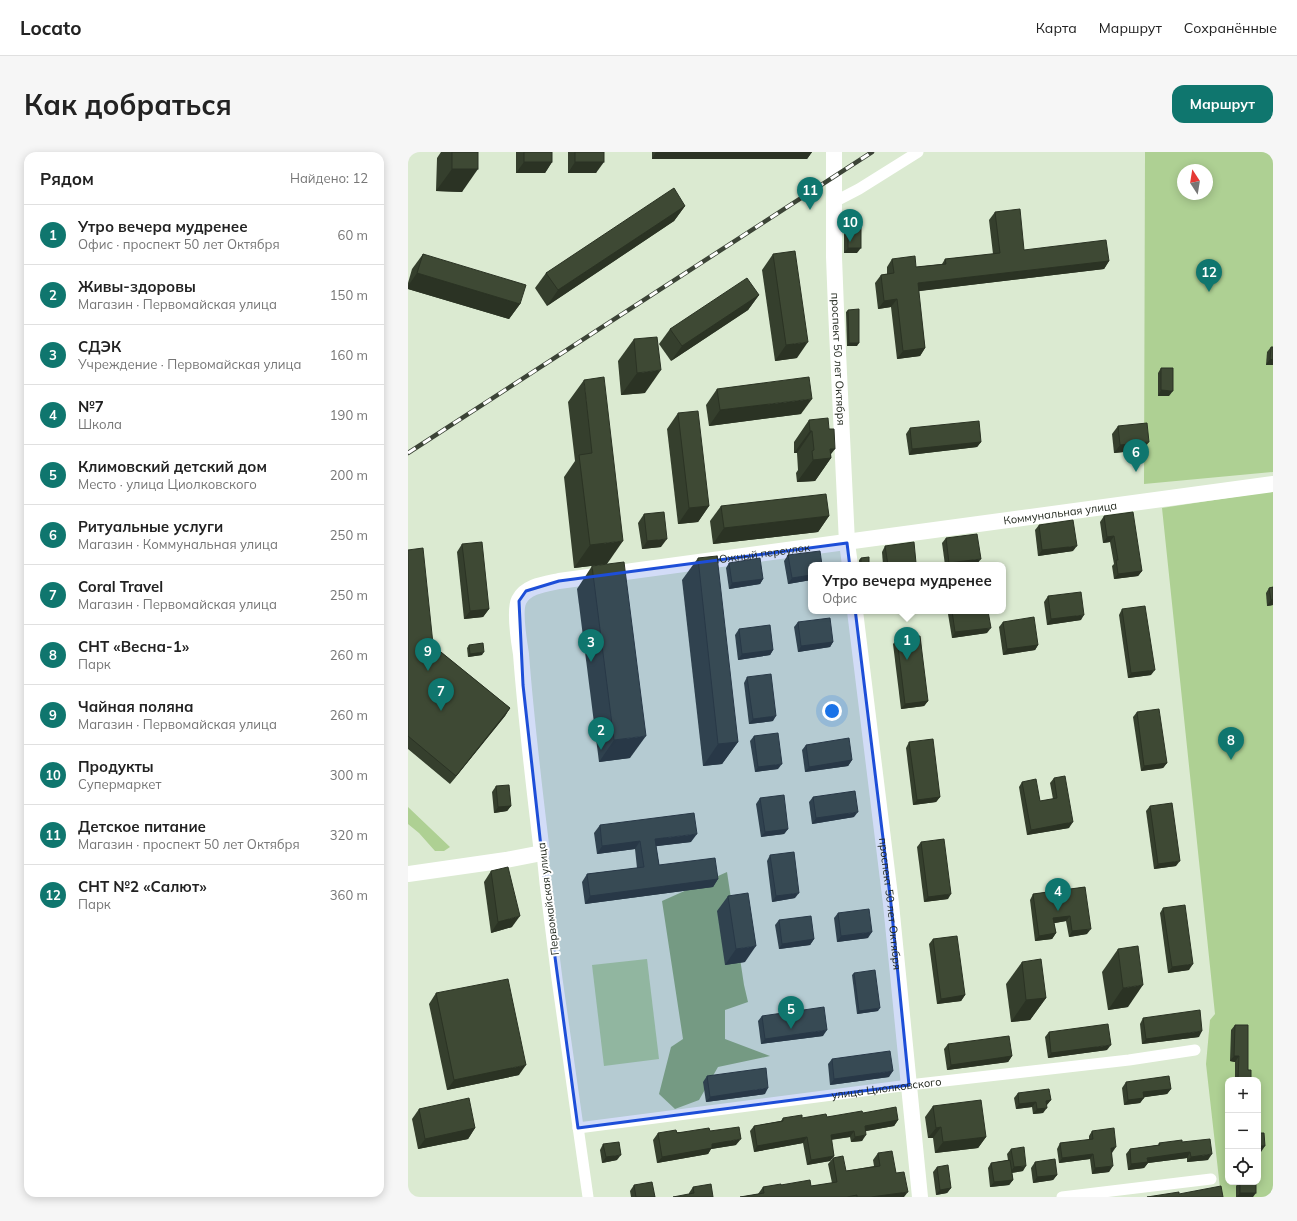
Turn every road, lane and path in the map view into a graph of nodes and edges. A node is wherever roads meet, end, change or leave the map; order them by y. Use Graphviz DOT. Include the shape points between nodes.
graph roads {
  1 [pos="834,152"];
  2 [pos="918,152"];
  3 [pos="834,202"];
  4 [pos="1273,484"];
  5 [pos="847,543"];
  6 [pos="850,562"];
  7 [pos="519,601"];
  8 [pos="855,614"];
  9 [pos="542,853"];
  10 [pos="408,874"];
  11 [pos="1195,1050"];
  12 [pos="909,1085"];
  13 [pos="578,1128"];
  14 [pos="1211,1179"];
  15 [pos="588,1197"];
  16 [pos="920,1197"];
  17 [pos="1062,1197"];
  1 -- 3 [label="street, проспект 50 лет Октября"];
  2 -- 3 [label="street"];
  3 -- 5 [label="street, проспект 50 лет Октября" via="838,376"];
  4 -- 5 [label="street, Коммунальная улица"];
  5 -- 6 [label="street, проспект 50 лет Октября"];
  5 -- 7 [label="street, Южный переулок" via="559,581 526,591"];
  7 -- 9 [label="street, Первомайская улица" via="517,618 523,685"];
  8 -- 12 [label="street, проспект 50 лет Октября" via="891,904"];
  9 -- 10 [label="street"];
  9 -- 13 [label="street, Первомайская улица"];
  11 -- 12 [label="street, улица Циолковского"];
  12 -- 13 [label="street, улица Циолковского"];
  12 -- 16 [label="street, проспект 50 лет Октября"];
  13 -- 15 [label="street, Первомайская улица"];
  14 -- 17 [label="street"];
}
